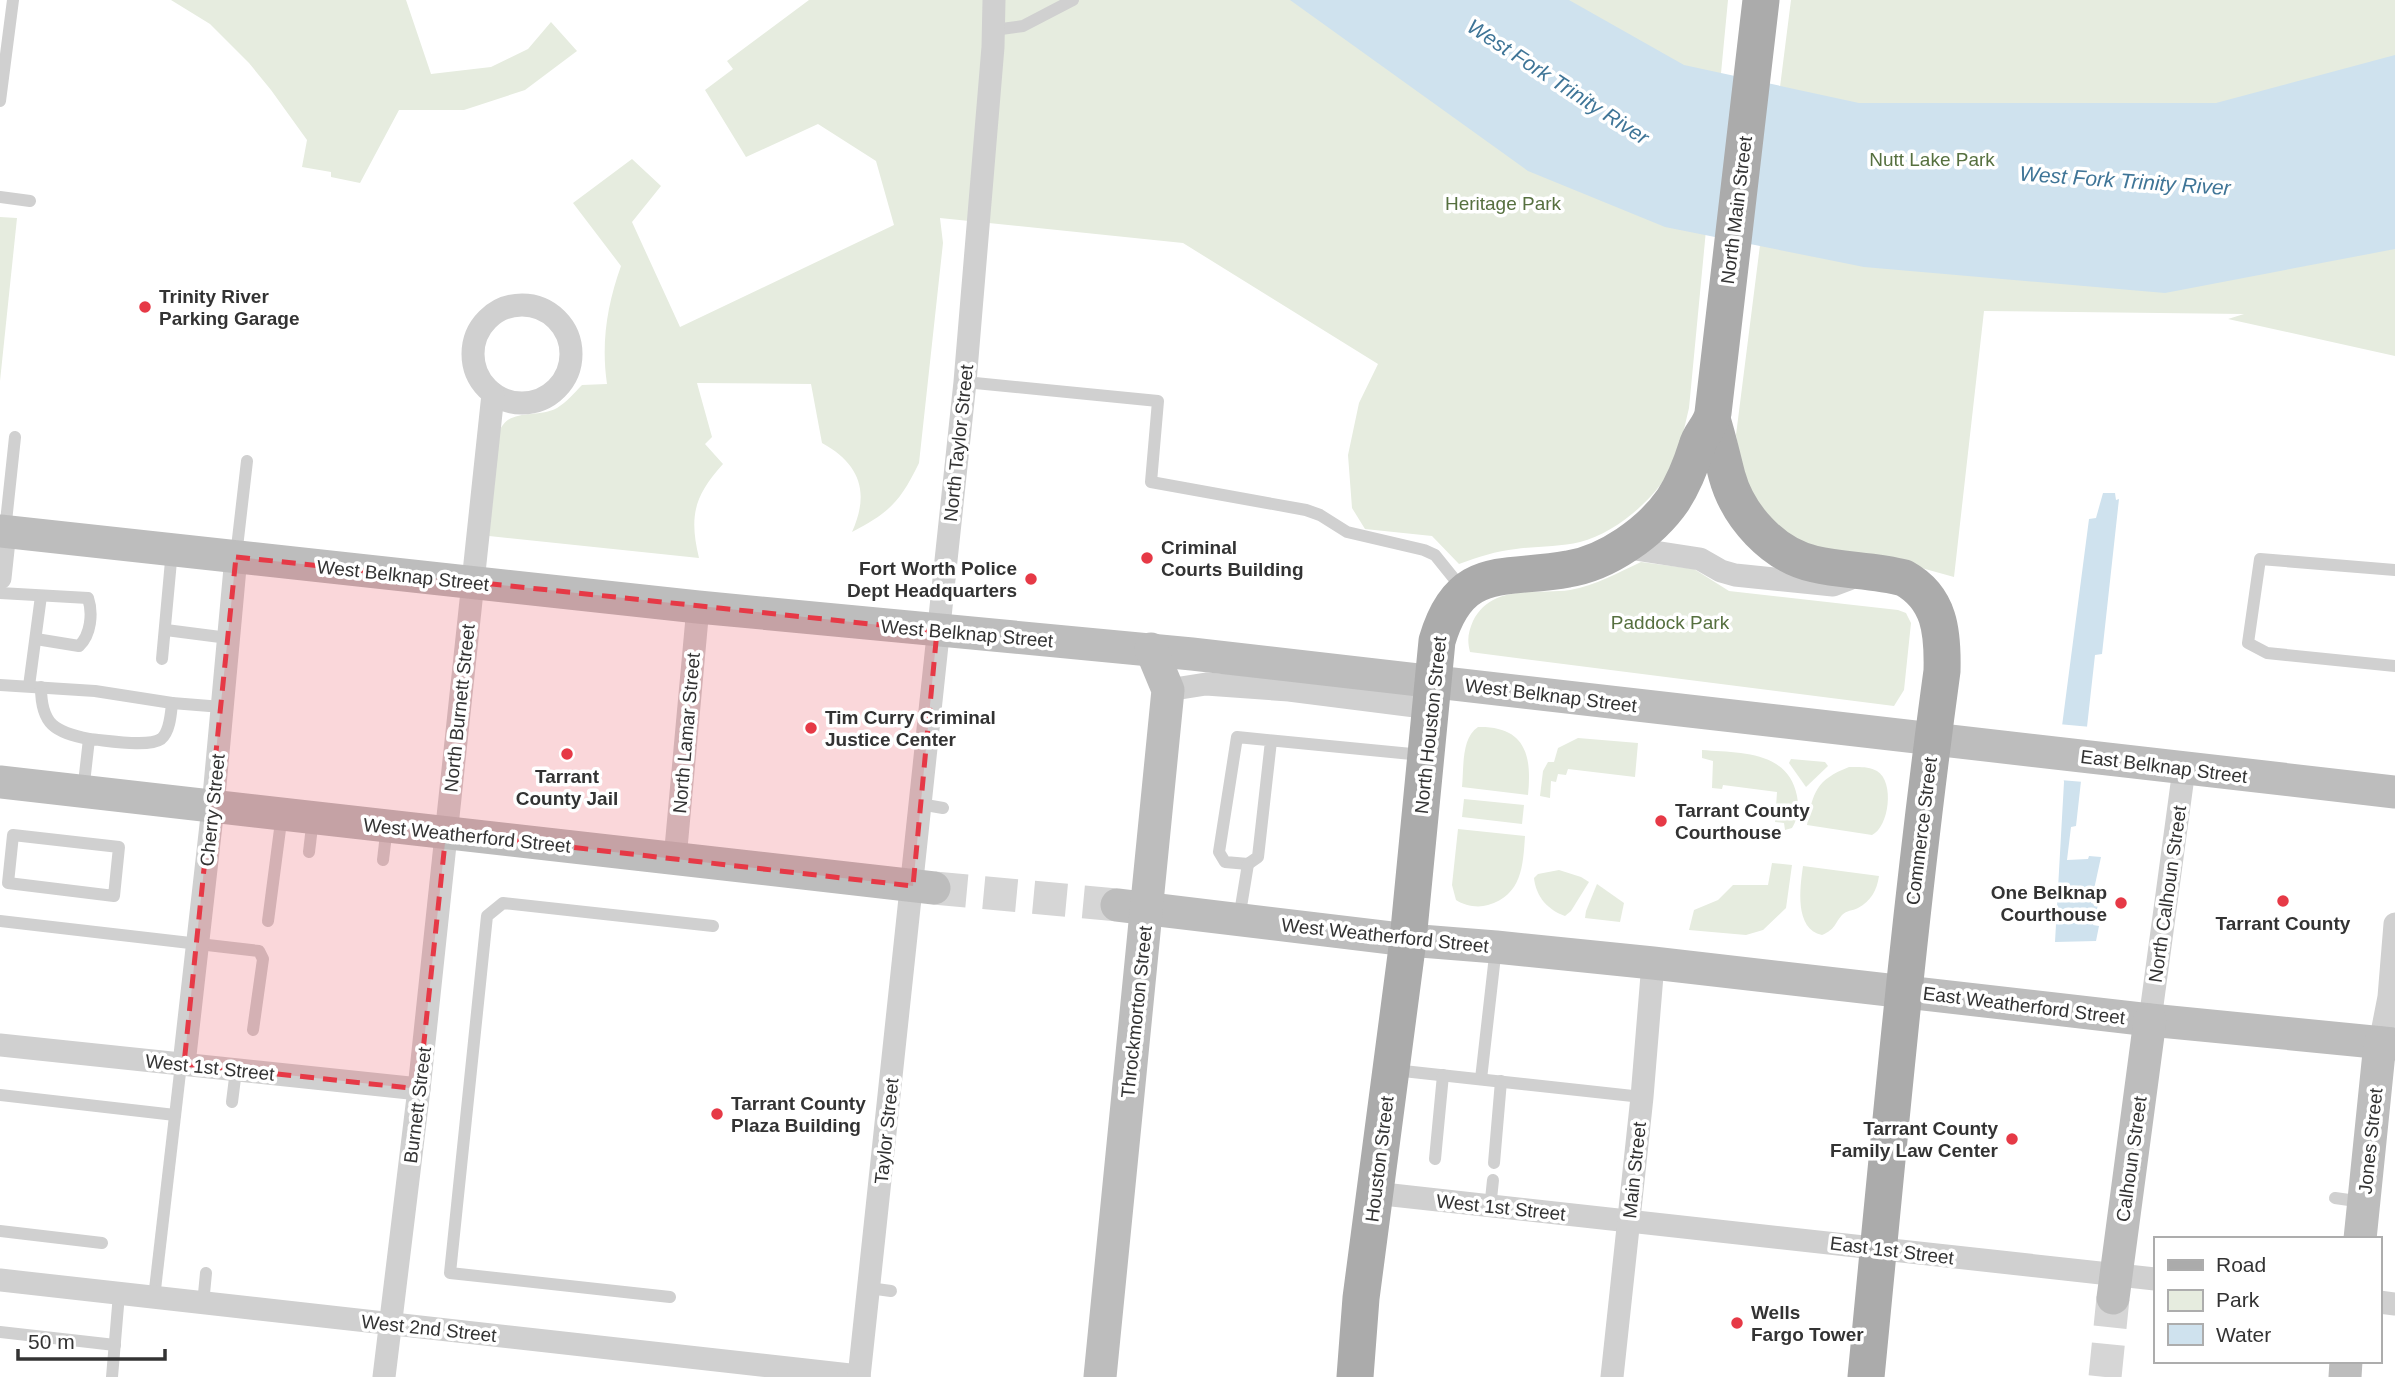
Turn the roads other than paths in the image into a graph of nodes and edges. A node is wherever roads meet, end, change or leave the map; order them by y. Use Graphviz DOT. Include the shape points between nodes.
graph roads {
  1 [pos="13,0"];
  2 [pos="994,0"];
  3 [pos="1073,0"];
  4 [pos="1761,0"];
  5 [pos="994,30"];
  6 [pos="3,58"];
  7 [pos="0,101"];
  8 [pos="0,197"];
  9 [pos="30,201"];
  10 [pos="965,382"];
  11 [pos="493,394"];
  12 [pos="1712,416"];
  13 [pos="15,436"];
  14 [pos="247,461"];
  15 [pos="2,531"];
  16 [pos="1622,547"];
  17 [pos="172,550"];
  18 [pos="236,556"];
  19 [pos="2395,570"];
  20 [pos="1868,571"];
  21 [pos="0,578"];
  22 [pos="473,582"];
  23 [pos="1464,591"];
  24 [pos="0,593"];
  25 [pos="41,596"];
  26 [pos="698,607"];
  27 [pos="166,630"];
  28 [pos="937,631"];
  29 [pos="228,638"];
  30 [pos="36,639"];
  31 [pos="1151,649"];
  32 [pos="162,659"];
  33 [pos="2395,666"];
  34 [pos="0,685"];
  35 [pos="35,687"];
  36 [pos="1168,690"];
  37 [pos="1433,694"];
  38 [pos="172,703"];
  39 [pos="222,707"];
  40 [pos="89,739"];
  41 [pos="1933,740"];
  42 [pos="1272,741"];
  43 [pos="1426,756"];
  44 [pos="2184,769"];
  45 [pos="0,782"];
  46 [pos="82,792"];
  47 [pos="2395,792"];
  48 [pos="920,804"];
  49 [pos="213,807"];
  50 [pos="943,808"];
  51 [pos="297,816"];
  52 [pos="387,826"];
  53 [pos="446,833"];
  54 [pos="309,852"];
  55 [pos="675,859"];
  56 [pos="383,860"];
  57 [pos="1248,864"];
  58 [pos="5,867"];
  59 [pos="923,887"];
  60 [pos="1132,906"];
  61 [pos="1239,920"];
  62 [pos="0,921"];
  63 [pos="268,921"];
  64 [pos="2395,924"];
  65 [pos="713,926"];
  66 [pos="1408,940"];
  67 [pos="198,943"];
  68 [pos="1496,947"];
  69 [pos="1653,963"];
  70 [pos="1902,991"];
  71 [pos="2150,1020"];
  72 [pos="253,1030"];
  73 [pos="2388,1043"];
  74 [pos="0,1045"];
  75 [pos="183,1064"];
  76 [pos="1391,1069"];
  77 [pos="236,1070"];
  78 [pos="1443,1075"];
  79 [pos="1481,1079"];
  80 [pos="1501,1081"];
  81 [pos="419,1089"];
  82 [pos="0,1095"];
  83 [pos="1642,1097"];
  84 [pos="232,1102"];
  85 [pos="175,1115"];
  86 [pos="1434,1159"];
  87 [pos="1494,1163"];
  88 [pos="1493,1180"];
  89 [pos="1374,1193"];
  90 [pos="1490,1207"];
  91 [pos="1629,1221"];
  92 [pos="0,1231"];
  93 [pos="2359,1237"];
  94 [pos="102,1243"];
  95 [pos="1878,1248"];
  96 [pos="206,1273"];
  97 [pos="2154,1279"];
  98 [pos="0,1280"];
  99 [pos="2115,1287"];
  100 [pos="119,1294"];
  101 [pos="670,1297"];
  102 [pos="154,1298"];
  103 [pos="203,1304"];
  104 [pos="390,1322"];
  105 [pos="0,1332"];
  106 [pos="115,1345"];
  107 [pos="859,1376"];
  108 [pos="112,1377"];
  109 [pos="384,1377"];
  110 [pos="1100,1377"];
  111 [pos="1355,1377"];
  112 [pos="1612,1377"];
  113 [pos="1866,1377"];
  1 -- 6 [label="lane"];
  2 -- 5 [label="street, North Taylor Street"];
  3 -- 5 [label="lane" via="1023,26"];
  4 -- 12 [label="main road, North Main Street"];
  5 -- 10 [label="street, North Taylor Street"];
  6 -- 7 [label="lane"];
  8 -- 9 [label="lane"];
  10 -- 23 [label="lane" via="1158,401 1151,482 1306,510 1346,532 1424,550 1434,555"];
  10 -- 28 [label="street, North Taylor Street"];
  11 -- 11 [label="street" via="526,404 557,389 567,375 570,341 550,313 518,304 487,318 476,332 473,366"];
  11 -- 22 [label="street, North Burnett Street"];
  12 -- 16 [label="main road" via="1672,501"];
  12 -- 20 [label="main road, Commerce Street" via="1731,487 1759,530 1790,556"];
  13 -- 15 [label="lane"];
  14 -- 18 [label="lane"];
  15 -- 17 [label="main road, West Belknap Street"];
  15 -- 21 [label="street"];
  16 -- 20 [label="street" via="1700,559 1735,575 1833,585"];
  16 -- 23 [label="main road" via="1583,565 1491,578"];
  17 -- 18 [label="main road, West Belknap Street"];
  17 -- 27 [label="lane"];
  18 -- 22 [label="main road, West Belknap Street"];
  18 -- 29 [label="street, Cherry Street"];
  19 -- 33 [label="lane" via="2260,559 2248,643 2267,653"];
  20 -- 41 [label="main road, Commerce Street" via="1917,585 1940,625 1942,671"];
  22 -- 26 [label="main road, West Belknap Street"];
  22 -- 53 [label="street, North Burnett Street"];
  23 -- 37 [label="main road, North Houston Street" via="1441,626"];
  24 -- 25 [label="lane"];
  25 -- 30 [label="lane"];
  25 -- 30 [label="lane" via="84,597 91,608 87,639 79,646"];
  26 -- 28 [label="main road, West Belknap Street"];
  26 -- 55 [label="street, North Lamar Street"];
  27 -- 29 [label="lane"];
  27 -- 32 [label="lane"];
  28 -- 31 [label="main road, West Belknap Street"];
  28 -- 48 [label="street, North Taylor Street"];
  29 -- 39 [label="street, Cherry Street"];
  30 -- 35 [label="lane"];
  31 -- 36 [label="main road, Throckmorton Street"];
  31 -- 37 [label="main road, West Belknap Street"];
  34 -- 35 [label="lane"];
  35 -- 38 [label="lane"];
  35 -- 40 [label="lane" via="49,722 58,731"];
  36 -- 37 [label="street" via="1206,684"];
  36 -- 60 [label="main road, Throckmorton Street"];
  37 -- 41 [label="main road, West Belknap Street"];
  37 -- 43 [label="main road, North Houston Street"];
  38 -- 39 [label="lane"];
  38 -- 40 [label="lane" via="168,729 161,739 147,743"];
  39 -- 49 [label="street, Cherry Street"];
  40 -- 46 [label="lane"];
  41 -- 44 [label="main road, East Belknap Street"];
  41 -- 70 [label="main road, Commerce Street"];
  42 -- 43 [label="lane"];
  42 -- 57 [label="lane" via="1258,857"];
  42 -- 57 [label="lane" via="1237,737 1219,852 1225,862"];
  43 -- 66 [label="main road, North Houston Street"];
  44 -- 47 [label="main road, East Belknap Street"];
  44 -- 71 [label="street, North Calhoun Street"];
  45 -- 46 [label="main road, West Weatherford Street"];
  46 -- 49 [label="main road, West Weatherford Street"];
  48 -- 50 [label="lane"];
  48 -- 59 [label="street, North Taylor Street"];
  49 -- 51 [label="main road, West Weatherford Street"];
  49 -- 67 [label="street, Cherry Street"];
  51 -- 52 [label="main road, West Weatherford Street"];
  51 -- 54 [label="lane"];
  51 -- 63 [label="lane"];
  52 -- 53 [label="main road, West Weatherford Street"];
  52 -- 56 [label="lane"];
  53 -- 55 [label="main road, West Weatherford Street"];
  53 -- 81 [label="street, Burnett Street"];
  55 -- 59 [label="main road, West Weatherford Street"];
  57 -- 61 [label="lane"];
  58 -- 58 [label="lane" via="13,835 119,847 114,896 8,883"];
  59 -- 107 [label="street, Taylor Street" via="880,1289"];
  60 -- 61 [label="main road, West Weatherford Street"];
  60 -- 110 [label="main road, Throckmorton Street"];
  61 -- 66 [label="main road, West Weatherford Street"];
  62 -- 67 [label="lane"];
  64 -- 73 [label="street"];
  65 -- 101 [label="lane" via="503,903 487,916 450,1273"];
  66 -- 68 [label="main road, West Weatherford Street"];
  66 -- 76 [label="main road, Houston Street"];
  67 -- 72 [label="lane" via="259,951 262,959"];
  67 -- 75 [label="street, Cherry Street"];
  68 -- 69 [label="main road, West Weatherford Street"];
  68 -- 79 [label="lane"];
  69 -- 70 [label="main road, East Weatherford Street"];
  69 -- 83 [label="street, Main Street"];
  70 -- 71 [label="main road, East Weatherford Street"];
  70 -- 95 [label="main road, Commerce Street"];
  71 -- 73 [label="main road, East Weatherford Street"];
  71 -- 99 [label="main road, Calhoun Street"];
  73 -- 93 [label="main road, Jones Street" via="2349,1200"];
  74 -- 75 [label="street, West 1st Street"];
  75 -- 77 [label="street, West 1st Street"];
  75 -- 85 [label="lane"];
  76 -- 78 [label="lane"];
  76 -- 89 [label="main road, Houston Street"];
  77 -- 81 [label="street, West 1st Street"];
  77 -- 84 [label="lane"];
  78 -- 79 [label="lane"];
  78 -- 86 [label="lane"];
  79 -- 80 [label="lane"];
  80 -- 83 [label="lane"];
  80 -- 87 [label="lane"];
  81 -- 104 [label="street, Burnett Street"];
  82 -- 85 [label="lane"];
  83 -- 91 [label="street, Main Street"];
  85 -- 102 [label="lane"];
  88 -- 90 [label="lane"];
  89 -- 90 [label="street, West 1st Street"];
  89 -- 111 [label="main road, Houston Street"];
  90 -- 91 [label="street, West 1st Street"];
  91 -- 95 [label="street, East 1st Street"];
  91 -- 112 [label="street, Main Street"];
  92 -- 94 [label="lane"];
  95 -- 99 [label="street, East 1st Street"];
  95 -- 113 [label="main road, Commerce Street"];
  96 -- 103 [label="lane"];
  97 -- 99 [label="street, East 1st Street"];
  98 -- 100 [label="street, West 2nd Street"];
  100 -- 102 [label="street, West 2nd Street"];
  100 -- 106 [label="lane"];
  102 -- 103 [label="street, West 2nd Street"];
  103 -- 104 [label="street, West 2nd Street"];
  104 -- 107 [label="street, West 2nd Street"];
  104 -- 109 [label="street, Burnett Street"];
  105 -- 106 [label="lane"];
  106 -- 108 [label="lane"];
}
